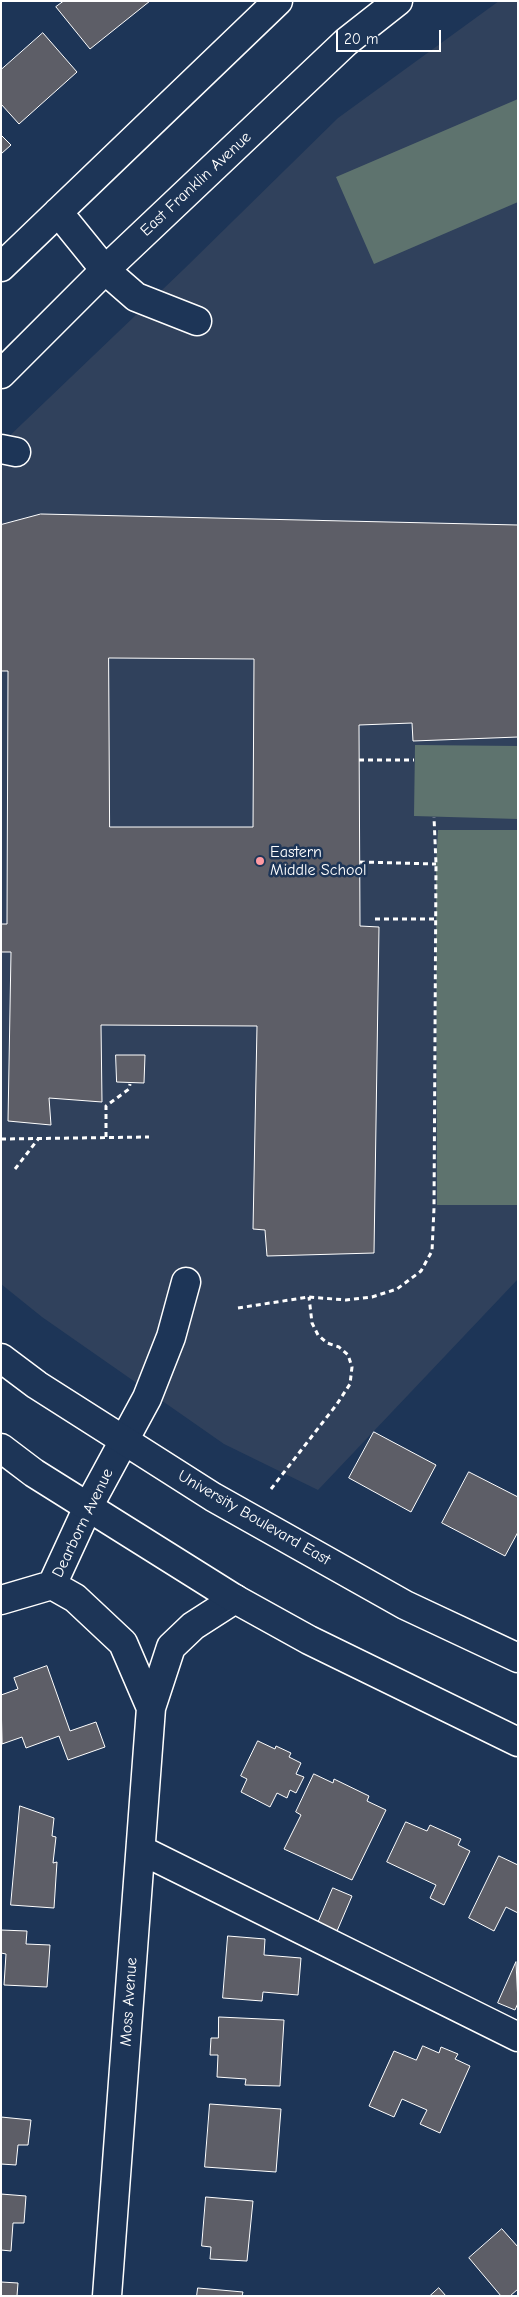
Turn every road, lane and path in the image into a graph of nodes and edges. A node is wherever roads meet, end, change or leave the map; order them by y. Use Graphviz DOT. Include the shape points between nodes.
graph roads {
  1 [pos="278,1"];
  2 [pos="398,1"];
  3 [pos="58,212"];
  4 [pos="1,267"];
  5 [pos="105,270"];
  6 [pos="197,321"];
  7 [pos="1,374"];
  8 [pos="359,760"];
  9 [pos="414,760"];
  10 [pos="434,817"];
  11 [pos="360,862"];
  12 [pos="436,864"];
  13 [pos="374,919"];
  14 [pos="435,920"];
  15 [pos="130,1084"];
  16 [pos="106,1137"];
  17 [pos="149,1137"];
  18 [pos="39,1138"];
  19 [pos="1,1139"];
  20 [pos="15,1169"];
  21 [pos="186,1282"];
  22 [pos="309,1298"];
  23 [pos="238,1308"];
  24 [pos="1,1358"];
  25 [pos="125,1441"];
  26 [pos="1,1448"];
  27 [pos="270,1489"];
  28 [pos="88,1507"];
  29 [pos="52,1585"];
  30 [pos="235,1599"];
  31 [pos="1,1600"];
  32 [pos="518,1658"];
  33 [pos="151,1708"];
  34 [pos="518,1742"];
  35 [pos="141,1850"];
  36 [pos="518,2037"];
  37 [pos="107,2296"];
  1 -- 3 [label="street"];
  2 -- 5 [label="street, East Franklin Avenue" via="346,42"];
  3 -- 4 [label="street"];
  3 -- 5 [label="street"];
  5 -- 6 [label="street" via="136,297"];
  5 -- 7 [label="street, East Franklin Avenue"];
  8 -- 9 [label="path"];
  10 -- 12 [label="path"];
  11 -- 12 [label="path"];
  12 -- 14 [label="path"];
  13 -- 14 [label="path"];
  14 -- 22 [label="path" via="432,1251 421,1271 397,1289 372,1297 346,1300"];
  15 -- 16 [label="path" via="129,1089 106,1106"];
  16 -- 17 [label="path"];
  16 -- 18 [label="path"];
  18 -- 19 [label="path"];
  18 -- 20 [label="path"];
  21 -- 25 [label="street, Dearborn Avenue" via="147,1398"];
  22 -- 23 [label="path"];
  22 -- 27 [label="path" via="312,1323 318,1335 348,1355 352,1367 350,1384"];
  24 -- 25 [label="street, University Boulevard East"];
  25 -- 28 [label="street, Dearborn Avenue"];
  25 -- 32 [label="street, University Boulevard East" via="213,1497 405,1605"];
  26 -- 28 [label="street"];
  28 -- 29 [label="street, Dearborn Avenue"];
  28 -- 30 [label="street"];
  29 -- 31 [label="street, Dearborn Avenue"];
  29 -- 33 [label="street, Moss Avenue" via="76,1598 123,1642"];
  30 -- 33 [label="street, Moss Avenue" via="193,1626 171,1648"];
  30 -- 34 [label="street" via="309,1640"];
  33 -- 35 [label="street, Moss Avenue"];
  35 -- 36 [label="street"];
  35 -- 37 [label="street, Moss Avenue"];
}
